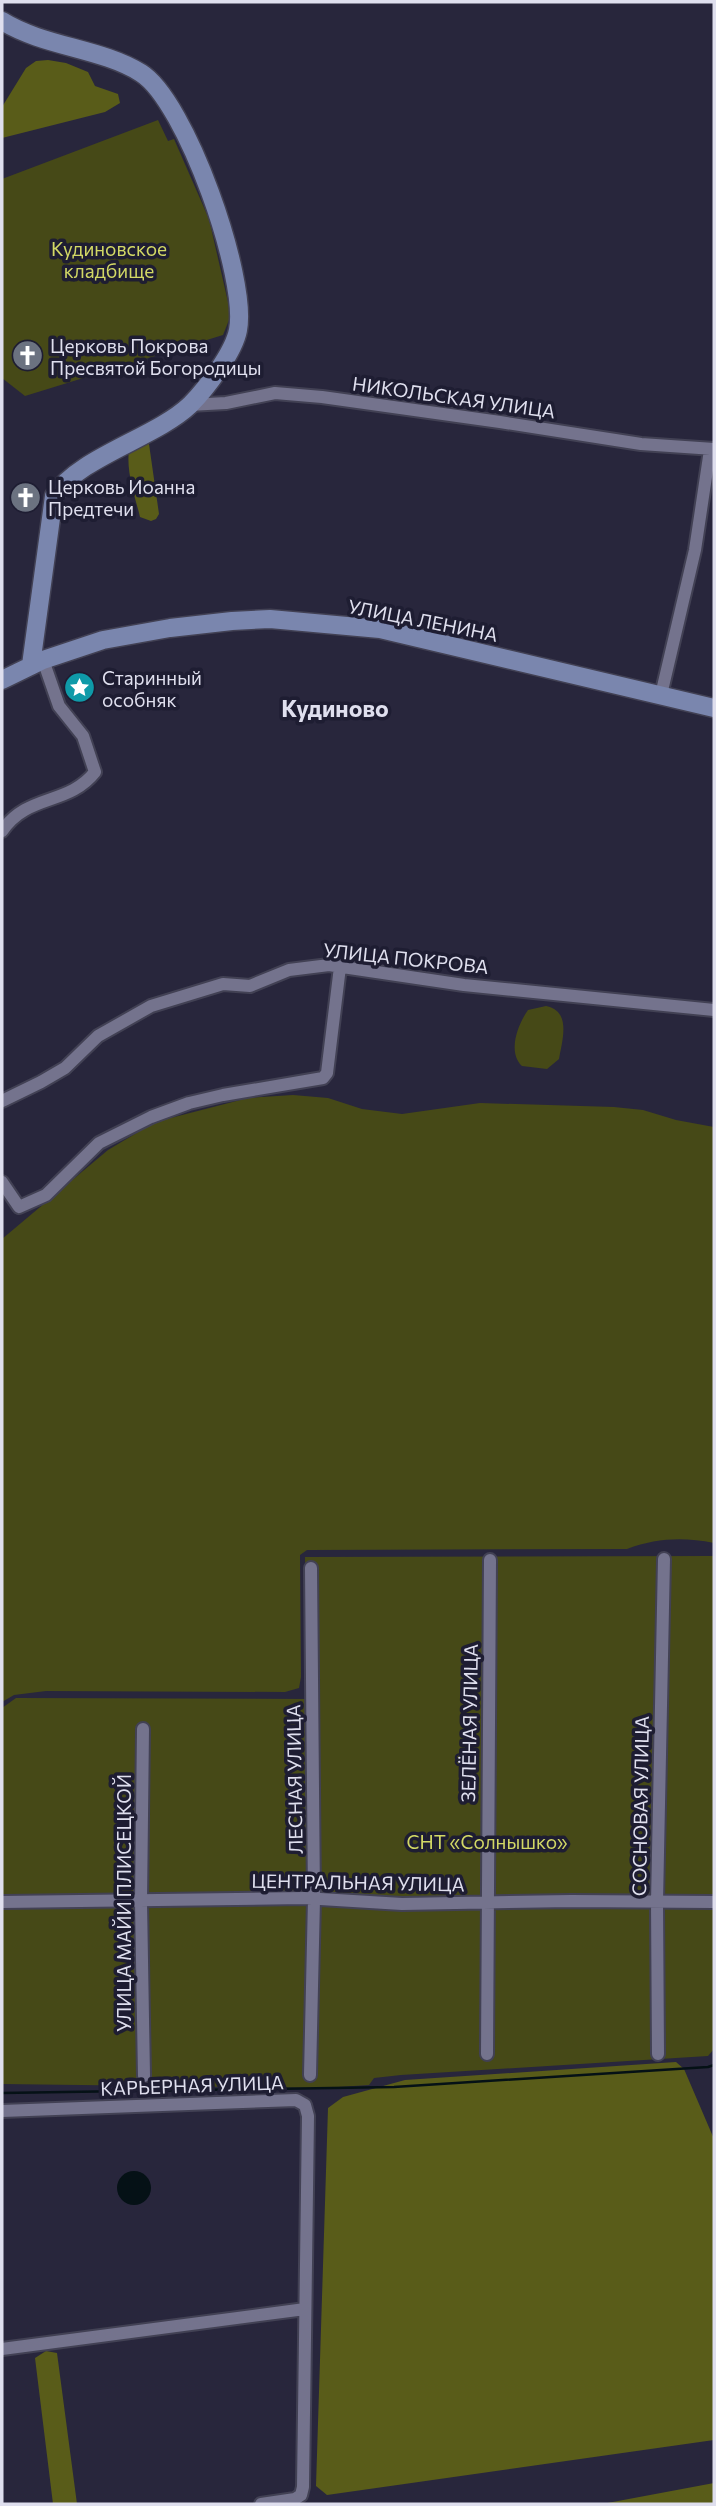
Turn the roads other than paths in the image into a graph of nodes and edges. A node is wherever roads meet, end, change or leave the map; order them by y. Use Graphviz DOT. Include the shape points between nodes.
graph roads {
  1 [pos="2,21"];
  2 [pos="190,405"];
  3 [pos="712,450"];
  4 [pos="37,662"];
  5 [pos="2,680"];
  6 [pos="660,695"];
  7 [pos="714,708"];
  8 [pos="2,831"];
  9 [pos="340,967"];
  10 [pos="714,1010"];
  11 [pos="2,1101"];
  12 [pos="2,1182"];
  13 [pos="664,1559"];
  14 [pos="490,1560"];
  15 [pos="311,1568"];
  16 [pos="143,1729"];
  17 [pos="314,1899"];
  18 [pos="2,1902"];
  19 [pos="141,1902"];
  20 [pos="657,1902"];
  21 [pos="714,1902"];
  22 [pos="486,1903"];
  23 [pos="487,2054"];
  24 [pos="658,2054"];
  25 [pos="310,2075"];
  26 [pos="144,2076"];
  27 [pos="2,2111"];
  28 [pos="305,2309"];
  29 [pos="2,2349"];
  30 [pos="261,2504"];
  1 -- 2 [label="street" via="141,73 166,99 194,154 228,246 240,315 231,349"];
  2 -- 3 [label="street, НИКОЛЬСКАЯ УЛИЦА" via="275,393 310,396 641,444"];
  2 -- 4 [label="street" via="75,474 54,496"];
  3 -- 6 [label="street" via="695,551"];
  4 -- 5 [label="street, УЛИЦА ЛЕНИНА"];
  4 -- 6 [label="street, УЛИЦА ЛЕНИНА" via="103,640 170,628 283,620 380,629"];
  4 -- 8 [label="street" via="59,706 83,736 94,772 78,789 29,805"];
  6 -- 7 [label="street, УЛИЦА ЛЕНИНА"];
  9 -- 10 [label="street, УЛИЦА ПОКРОВА" via="464,985"];
  9 -- 11 [label="street, УЛИЦА ПОКРОВА" via="289,970 250,986 223,984 150,1006 97,1036 65,1068"];
  9 -- 12 [label="street" via="323,1078 189,1102 151,1117 99,1143 46,1195 19,1208"];
  13 -- 20 [label="street, СОСНОВАЯ УЛИЦА"];
  14 -- 22 [label="street, ЗЕЛЁНАЯ УЛИЦА"];
  15 -- 17 [label="street, ЛЕСНАЯ УЛИЦА"];
  16 -- 19 [label="street, УЛИЦА МАЙИ ПЛИСЕЦКОЙ"];
  17 -- 19 [label="street, ЦЕНТРАЛЬНАЯ УЛИЦА"];
  17 -- 22 [label="street, ЦЕНТРАЛЬНАЯ УЛИЦА"];
  17 -- 25 [label="street, ЛЕСНАЯ УЛИЦА"];
  18 -- 19 [label="street, ЦЕНТРАЛЬНАЯ УЛИЦА"];
  19 -- 26 [label="street, УЛИЦА МАЙИ ПЛИСЕЦКОЙ"];
  20 -- 21 [label="street, ЦЕНТРАЛЬНАЯ УЛИЦА"];
  20 -- 22 [label="street, ЦЕНТРАЛЬНАЯ УЛИЦА"];
  20 -- 24 [label="street, СОСНОВАЯ УЛИЦА"];
  22 -- 23 [label="street, ЗЕЛЁНАЯ УЛИЦА"];
  27 -- 28 [label="street, КАРЬЕРНАЯ УЛИЦА" via="296,2100 305,2105"];
  28 -- 29 [label="street"];
  28 -- 30 [label="street, КАРЬЕРНАЯ УЛИЦА" via="303,2487 295,2499"];
}
